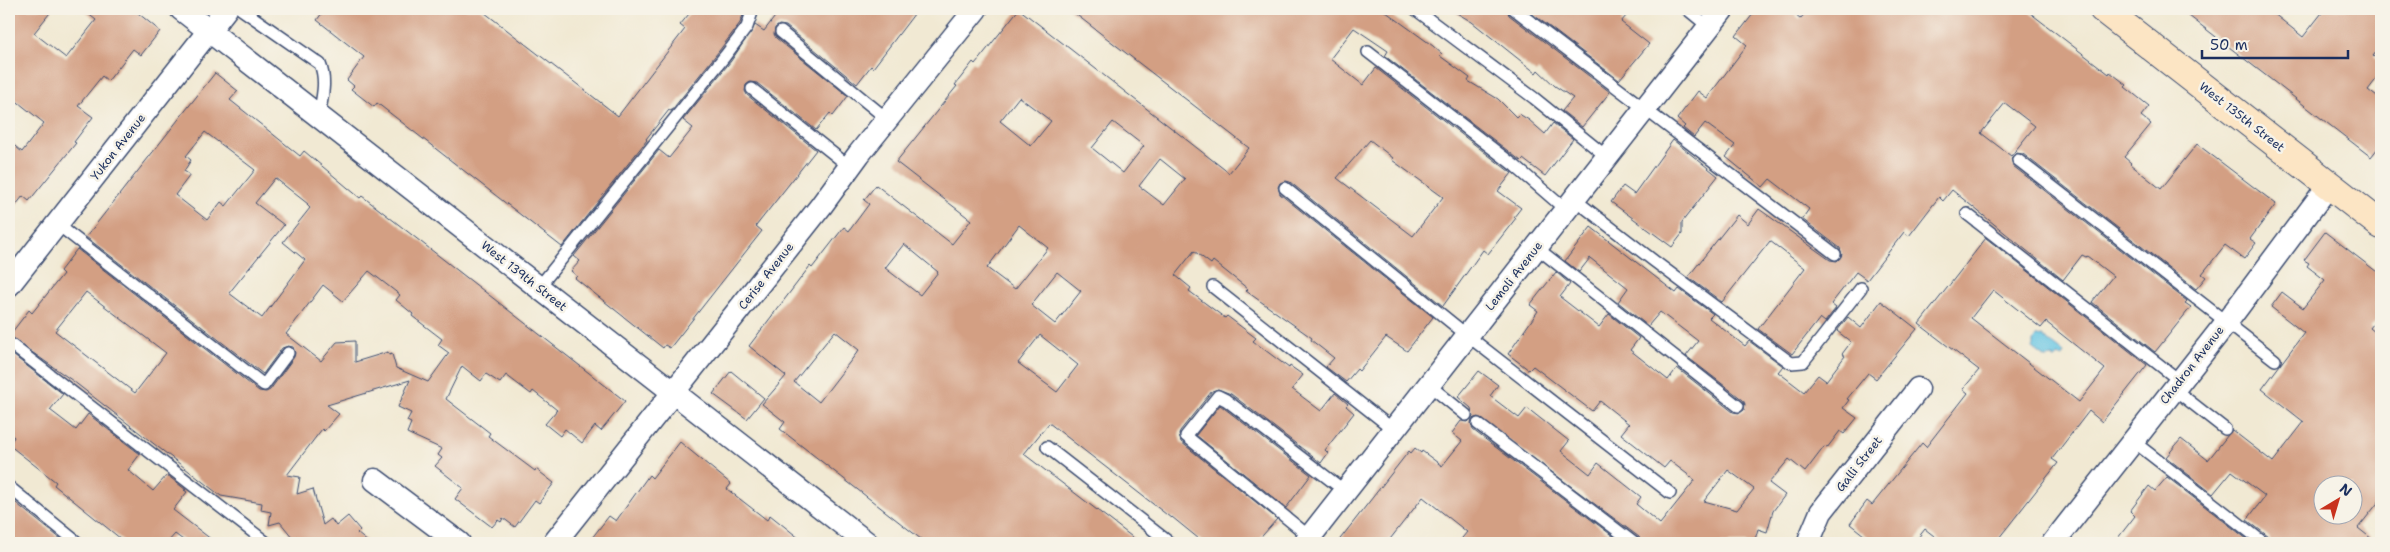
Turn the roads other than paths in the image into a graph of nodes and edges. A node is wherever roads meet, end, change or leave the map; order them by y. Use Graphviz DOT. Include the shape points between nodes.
graph roads {
  1 [pos="181,9"];
  2 [pos="226,9"];
  3 [pos="240,9"];
  4 [pos="753,9"];
  5 [pos="976,9"];
  6 [pos="1415,9"];
  7 [pos="1514,9"];
  8 [pos="1687,9"];
  9 [pos="1723,9"];
  10 [pos="2103,9"];
  11 [pos="1709,27"];
  12 [pos="209,30"];
  13 [pos="780,32"];
  14 [pos="1368,52"];
  15 [pos="752,89"];
  16 [pos="1645,108"];
  17 [pos="319,116"];
  18 [pos="887,119"];
  19 [pos="1607,157"];
  20 [pos="2018,160"];
  21 [pos="850,167"];
  22 [pos="2329,185"];
  23 [pos="1285,188"];
  24 [pos="1570,205"];
  25 [pos="1967,214"];
  26 [pos="57,224"];
  27 [pos="2381,225"];
  28 [pos="1536,248"];
  29 [pos="1835,254"];
  30 [pos="9,286"];
  31 [pos="539,287"];
  32 [pos="1214,288"];
  33 [pos="1861,288"];
  34 [pos="2226,323"];
  35 [pos="1468,336"];
  36 [pos="9,342"];
  37 [pos="288,353"];
  38 [pos="2275,360"];
  39 [pos="1429,385"];
  40 [pos="2177,385"];
  41 [pos="1918,389"];
  42 [pos="674,393"];
  43 [pos="1738,406"];
  44 [pos="1466,415"];
  45 [pos="1478,424"];
  46 [pos="2225,428"];
  47 [pos="1394,430"];
  48 [pos="2133,441"];
  49 [pos="1047,447"];
  50 [pos="375,480"];
  51 [pos="9,487"];
  52 [pos="1346,492"];
  53 [pos="1670,492"];
  54 [pos="1308,540"];
  55 [pos="78,543"];
  56 [pos="267,543"];
  57 [pos="459,543"];
  58 [pos="554,543"];
  59 [pos="867,543"];
  60 [pos="1170,543"];
  61 [pos="1634,543"];
  62 [pos="1814,543"];
  63 [pos="2053,543"];
  64 [pos="2264,543"];
  1 -- 12 [label="street, West 139th Street"];
  2 -- 12 [label="street, Yukon Avenue"];
  3 -- 17 [label="lane" via="320,64 323,91"];
  4 -- 31 [label="lane" via="747,27 725,56"];
  5 -- 18 [label="street, Cerise Avenue"];
  6 -- 19 [label="lane"];
  7 -- 16 [label="lane"];
  8 -- 11 [label="lane"];
  9 -- 11 [label="street, Lemoli Avenue"];
  10 -- 22 [label="street, West 135th Street"];
  11 -- 16 [label="street, Lemoli Avenue"];
  12 -- 17 [label="street, West 139th Street"];
  12 -- 26 [label="street, Yukon Avenue"];
  13 -- 18 [label="lane"];
  14 -- 24 [label="lane"];
  15 -- 21 [label="lane"];
  16 -- 19 [label="street, Lemoli Avenue"];
  16 -- 29 [label="lane"];
  17 -- 31 [label="street, West 139th Street"];
  18 -- 21 [label="street, Cerise Avenue"];
  19 -- 24 [label="street, Lemoli Avenue"];
  20 -- 34 [label="lane"];
  21 -- 42 [label="street, Cerise Avenue"];
  22 -- 27 [label="street, West 135th Street"];
  22 -- 34 [label="street, Chadron Avenue"];
  23 -- 35 [label="lane"];
  24 -- 28 [label="street, Lemoli Avenue"];
  24 -- 33 [label="lane" via="1654,261 1791,362 1803,362"];
  25 -- 40 [label="lane"];
  26 -- 30 [label="street, Yukon Avenue"];
  26 -- 37 [label="lane" via="264,385"];
  28 -- 35 [label="street, Lemoli Avenue"];
  28 -- 43 [label="lane"];
  31 -- 42 [label="street, West 139th Street"];
  32 -- 47 [label="lane"];
  34 -- 38 [label="lane"];
  34 -- 40 [label="street, Chadron Avenue"];
  35 -- 39 [label="street, Lemoli Avenue"];
  35 -- 53 [label="lane"];
  36 -- 56 [label="lane"];
  39 -- 44 [label="lane"];
  39 -- 47 [label="street, Lemoli Avenue"];
  40 -- 46 [label="lane"];
  40 -- 48 [label="street, Chadron Avenue"];
  41 -- 62 [label="street, Galli Street" via="1821,512 1810,538"];
  42 -- 58 [label="street, Cerise Avenue"];
  42 -- 59 [label="street, West 139th Street"];
  45 -- 61 [label="lane"];
  47 -- 52 [label="street, Lemoli Avenue"];
  48 -- 63 [label="street, Chadron Avenue"];
  48 -- 64 [label="lane"];
  49 -- 60 [label="lane"];
  50 -- 57 [label="street"];
  51 -- 55 [label="lane"];
  52 -- 54 [label="street, Lemoli Avenue"];
  52 -- 54 [label="lane" via="1218,396 1186,436"];
}
